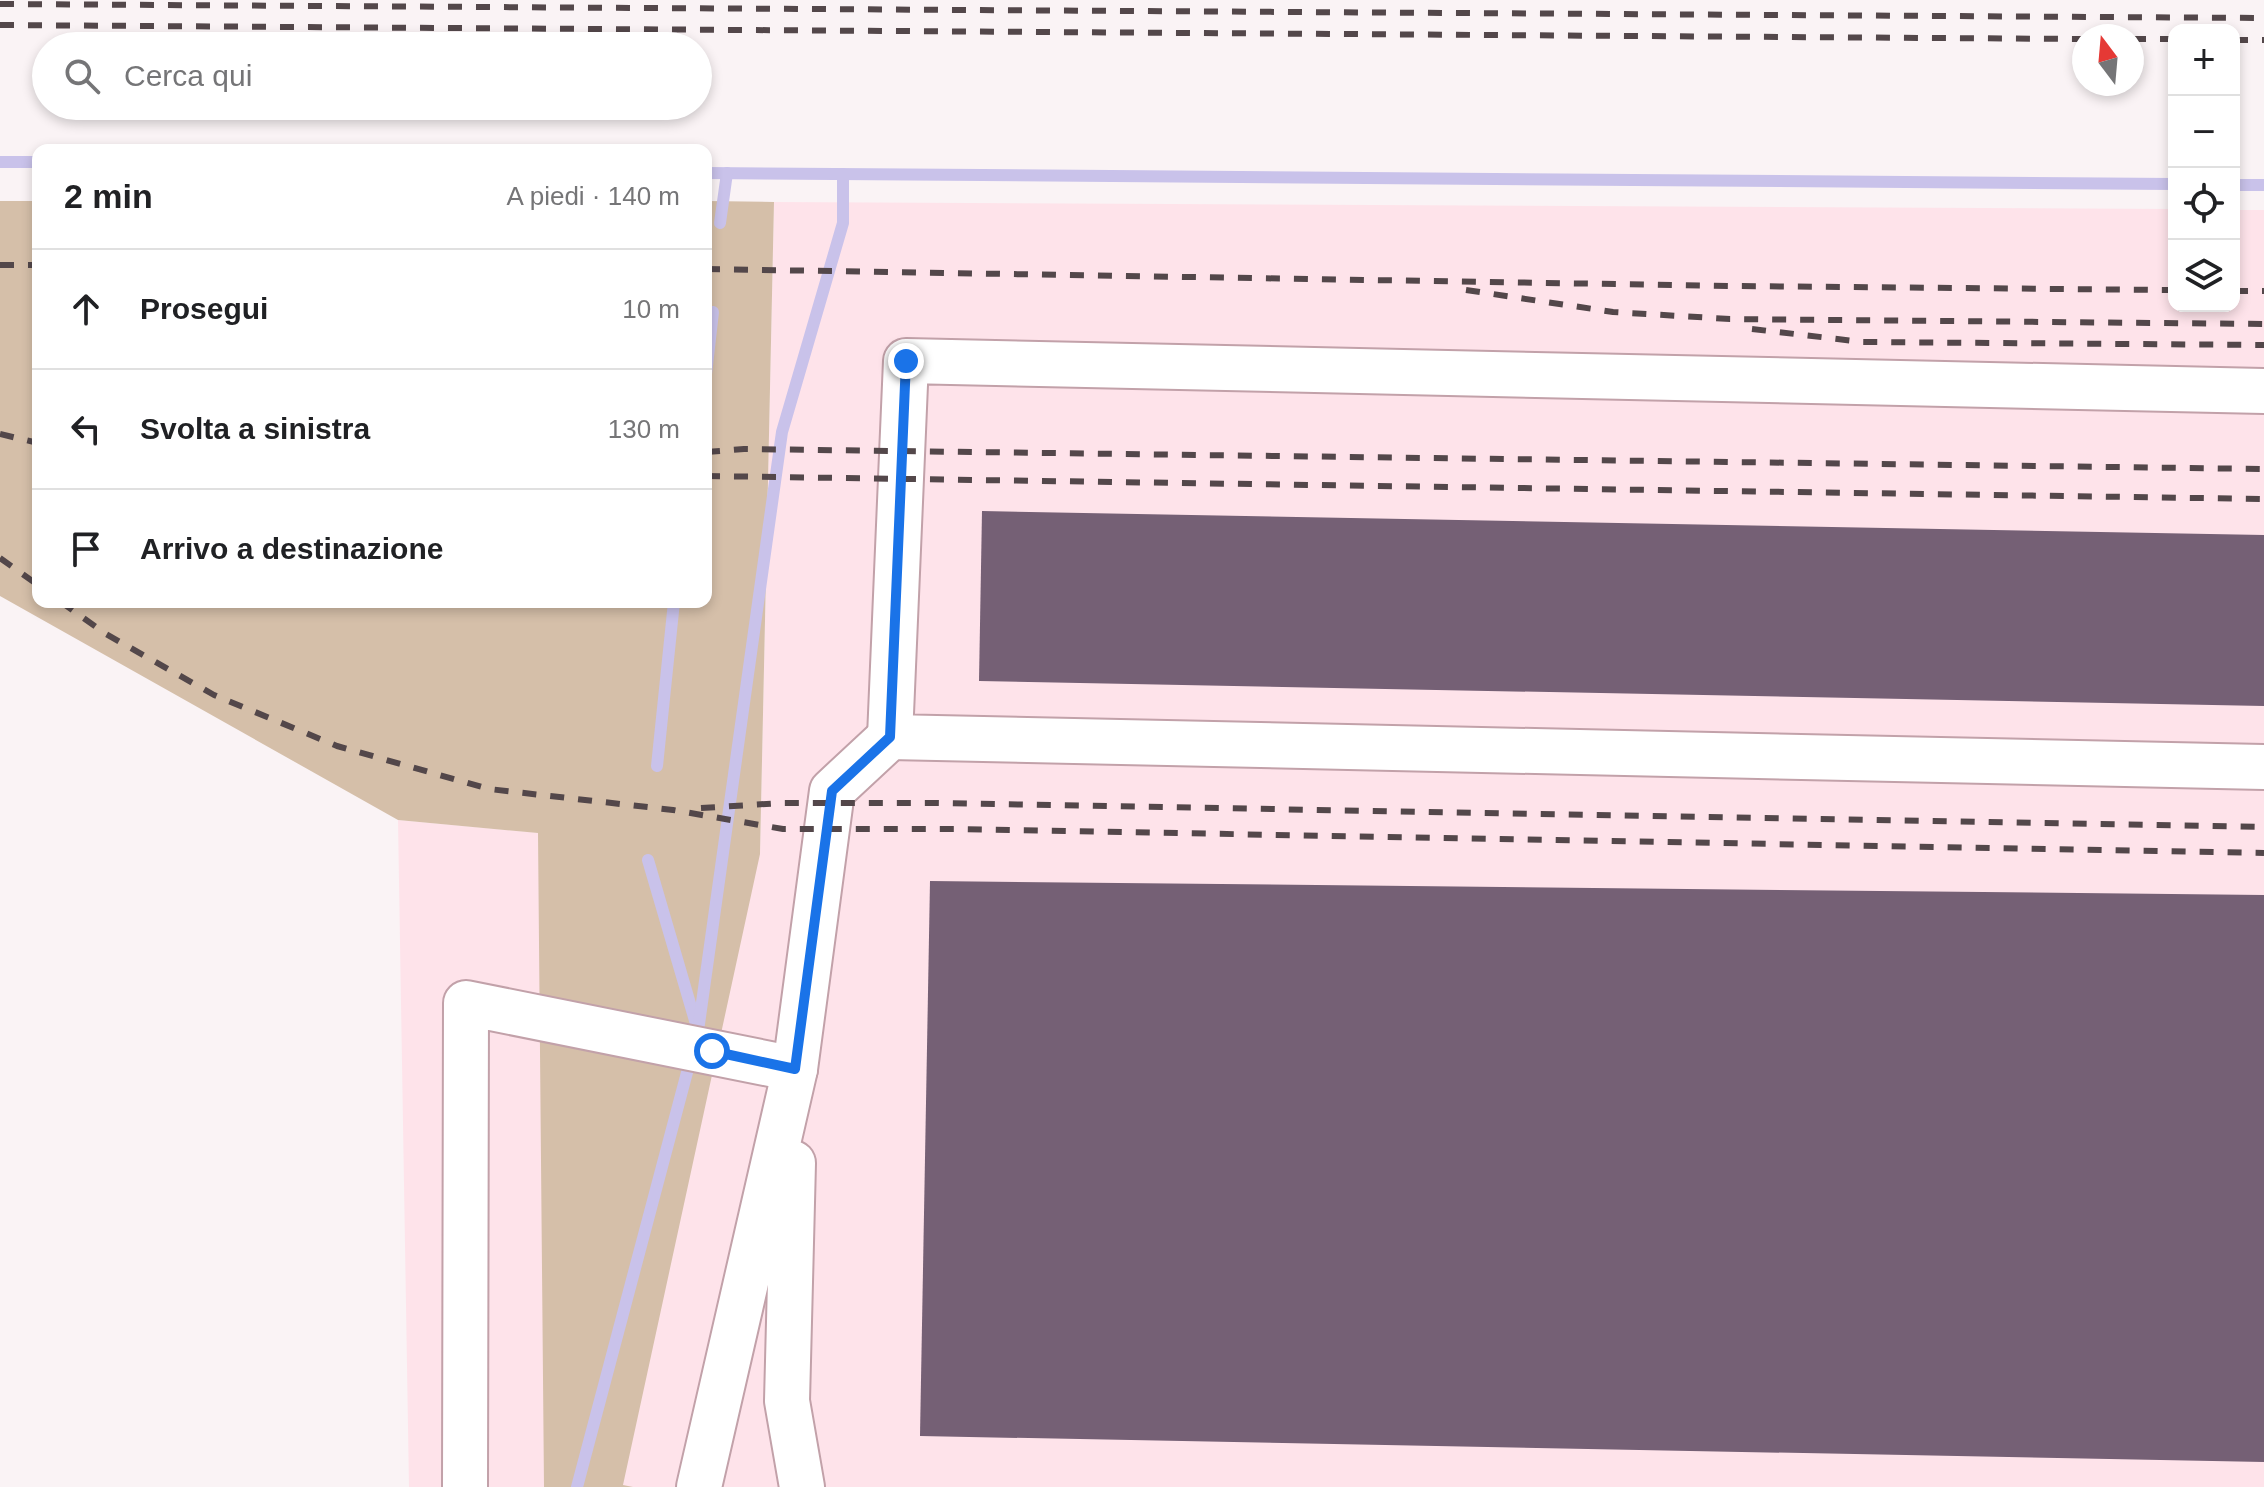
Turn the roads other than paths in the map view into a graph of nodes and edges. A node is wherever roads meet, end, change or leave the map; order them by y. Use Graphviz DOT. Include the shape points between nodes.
graph roads {
  1 [pos="2264,391"];
  2 [pos="890,737"];
  3 [pos="2264,767"];
  4 [pos="795,1069"];
  5 [pos="465,1487"];
  6 [pos="699,1487"];
  7 [pos="802,1487"];
  1 -- 2 [label="lane" via="906,361"];
  2 -- 3 [label="lane"];
  2 -- 4 [label="lane" via="832,791"];
  4 -- 5 [label="lane" via="466,1003"];
  4 -- 6 [label="lane"];
  4 -- 7 [label="lane" via="787,1401"];
}
